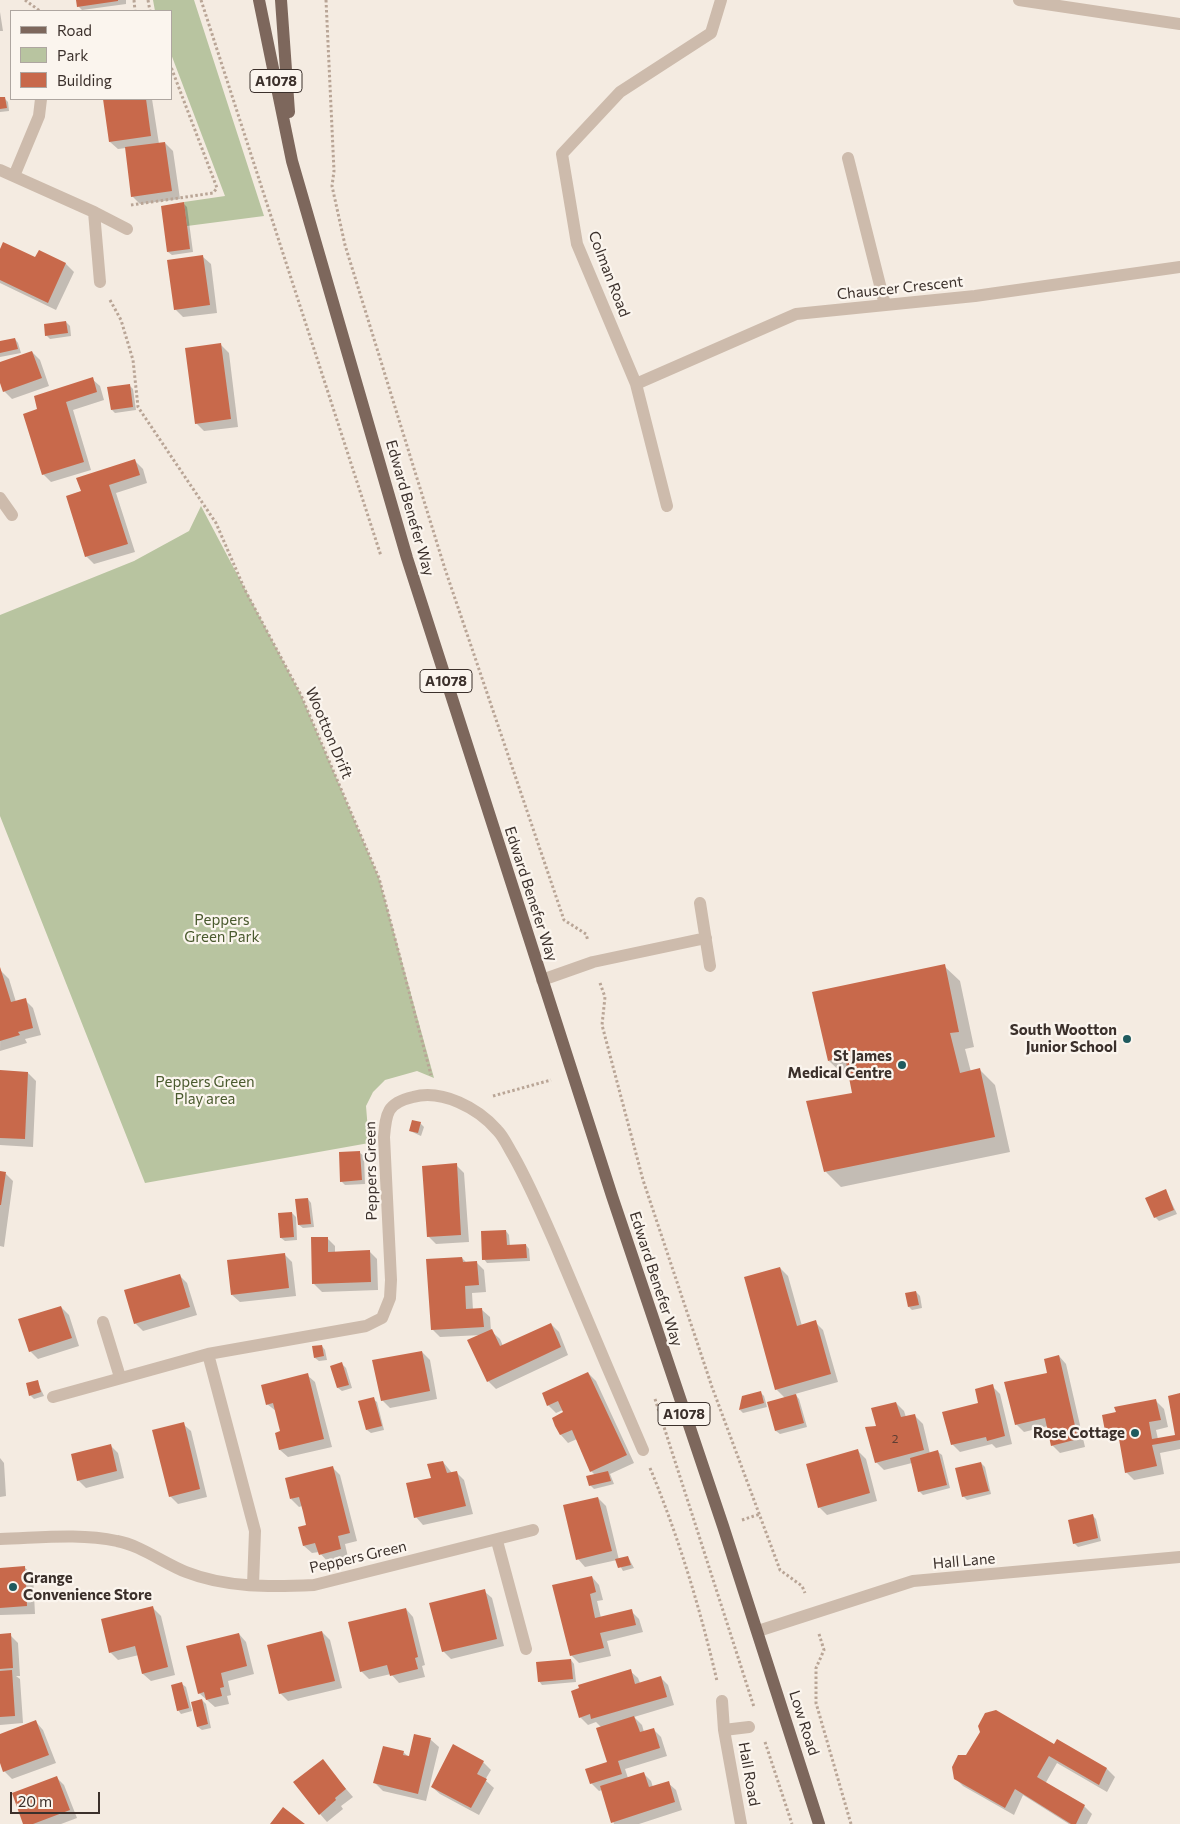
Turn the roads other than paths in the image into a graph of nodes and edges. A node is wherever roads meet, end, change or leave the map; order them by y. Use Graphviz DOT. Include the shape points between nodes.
graph roads {
  1 [pos="259,0"];
  2 [pos="281,0"];
  3 [pos="722,0"];
  4 [pos="1019,0"];
  5 [pos="1180,24"];
  6 [pos="40,100"];
  7 [pos="848,158"];
  8 [pos="292,162"];
  9 [pos="0,170"];
  10 [pos="14,176"];
  11 [pos="94,212"];
  12 [pos="127,229"];
  13 [pos="1180,267"];
  14 [pos="100,282"];
  15 [pos="885,305"];
  16 [pos="636,384"];
  17 [pos="0,498"];
  18 [pos="667,506"];
  19 [pos="12,515"];
  20 [pos="700,903"];
  21 [pos="706,938"];
  22 [pos="710,966"];
  23 [pos="542,980"];
  24 [pos="103,1322"];
  25 [pos="208,1354"];
  26 [pos="120,1377"];
  27 [pos="53,1397"];
  28 [pos="643,1450"];
  29 [pos="533,1530"];
  30 [pos="0,1539"];
  31 [pos="498,1540"];
  32 [pos="1180,1557"];
  33 [pos="253,1585"];
  34 [pos="758,1631"];
  35 [pos="526,1649"];
  36 [pos="722,1701"];
  37 [pos="749,1727"];
  38 [pos="724,1730"];
  39 [pos="742,1824"];
  40 [pos="819,1824"];
  1 -- 8 [label="main road, Edward Benefer Way / A1078"];
  2 -- 8 [label="main road, Edward Benefer Way / A1078"];
  3 -- 16 [label="street, Colman Road" via="711,32 620,92 562,154 577,244"];
  4 -- 5 [label="street"];
  6 -- 10 [label="street" via="39,116"];
  7 -- 15 [label="street"];
  8 -- 23 [label="main road, Edward Benefer Way / A1078" via="407,558"];
  9 -- 10 [label="street"];
  10 -- 11 [label="street"];
  11 -- 12 [label="street"];
  11 -- 14 [label="street"];
  13 -- 15 [label="street, Chauscer Crescent" via="975,296"];
  15 -- 16 [label="street, Chauscer Crescent" via="796,314"];
  16 -- 18 [label="street, Colman Road"];
  17 -- 19 [label="street"];
  20 -- 21 [label="street"];
  21 -- 22 [label="street"];
  21 -- 23 [label="street" via="593,962"];
  23 -- 34 [label="main road, Edward Benefer Way / A1078"];
  24 -- 26 [label="street"];
  25 -- 26 [label="street, Peppers Green"];
  25 -- 28 [label="street, Peppers Green" via="366,1326 382,1318 390,1298 386,1116 402,1099 422,1094 437,1095 463,1104 499,1131 526,1178"];
  25 -- 33 [label="street" via="255,1531"];
  26 -- 27 [label="street, Peppers Green"];
  29 -- 31 [label="street, Peppers Green"];
  30 -- 33 [label="street, Peppers Green" via="86,1536 120,1541 188,1573"];
  31 -- 33 [label="street, Peppers Green" via="314,1585"];
  31 -- 35 [label="street"];
  32 -- 34 [label="street, Hall Lane" via="913,1581"];
  34 -- 40 [label="main road, Low Road / A1078"];
  36 -- 38 [label="street, Hall Road"];
  37 -- 38 [label="street, Hall Road"];
  38 -- 39 [label="street, Hall Road"];
}
